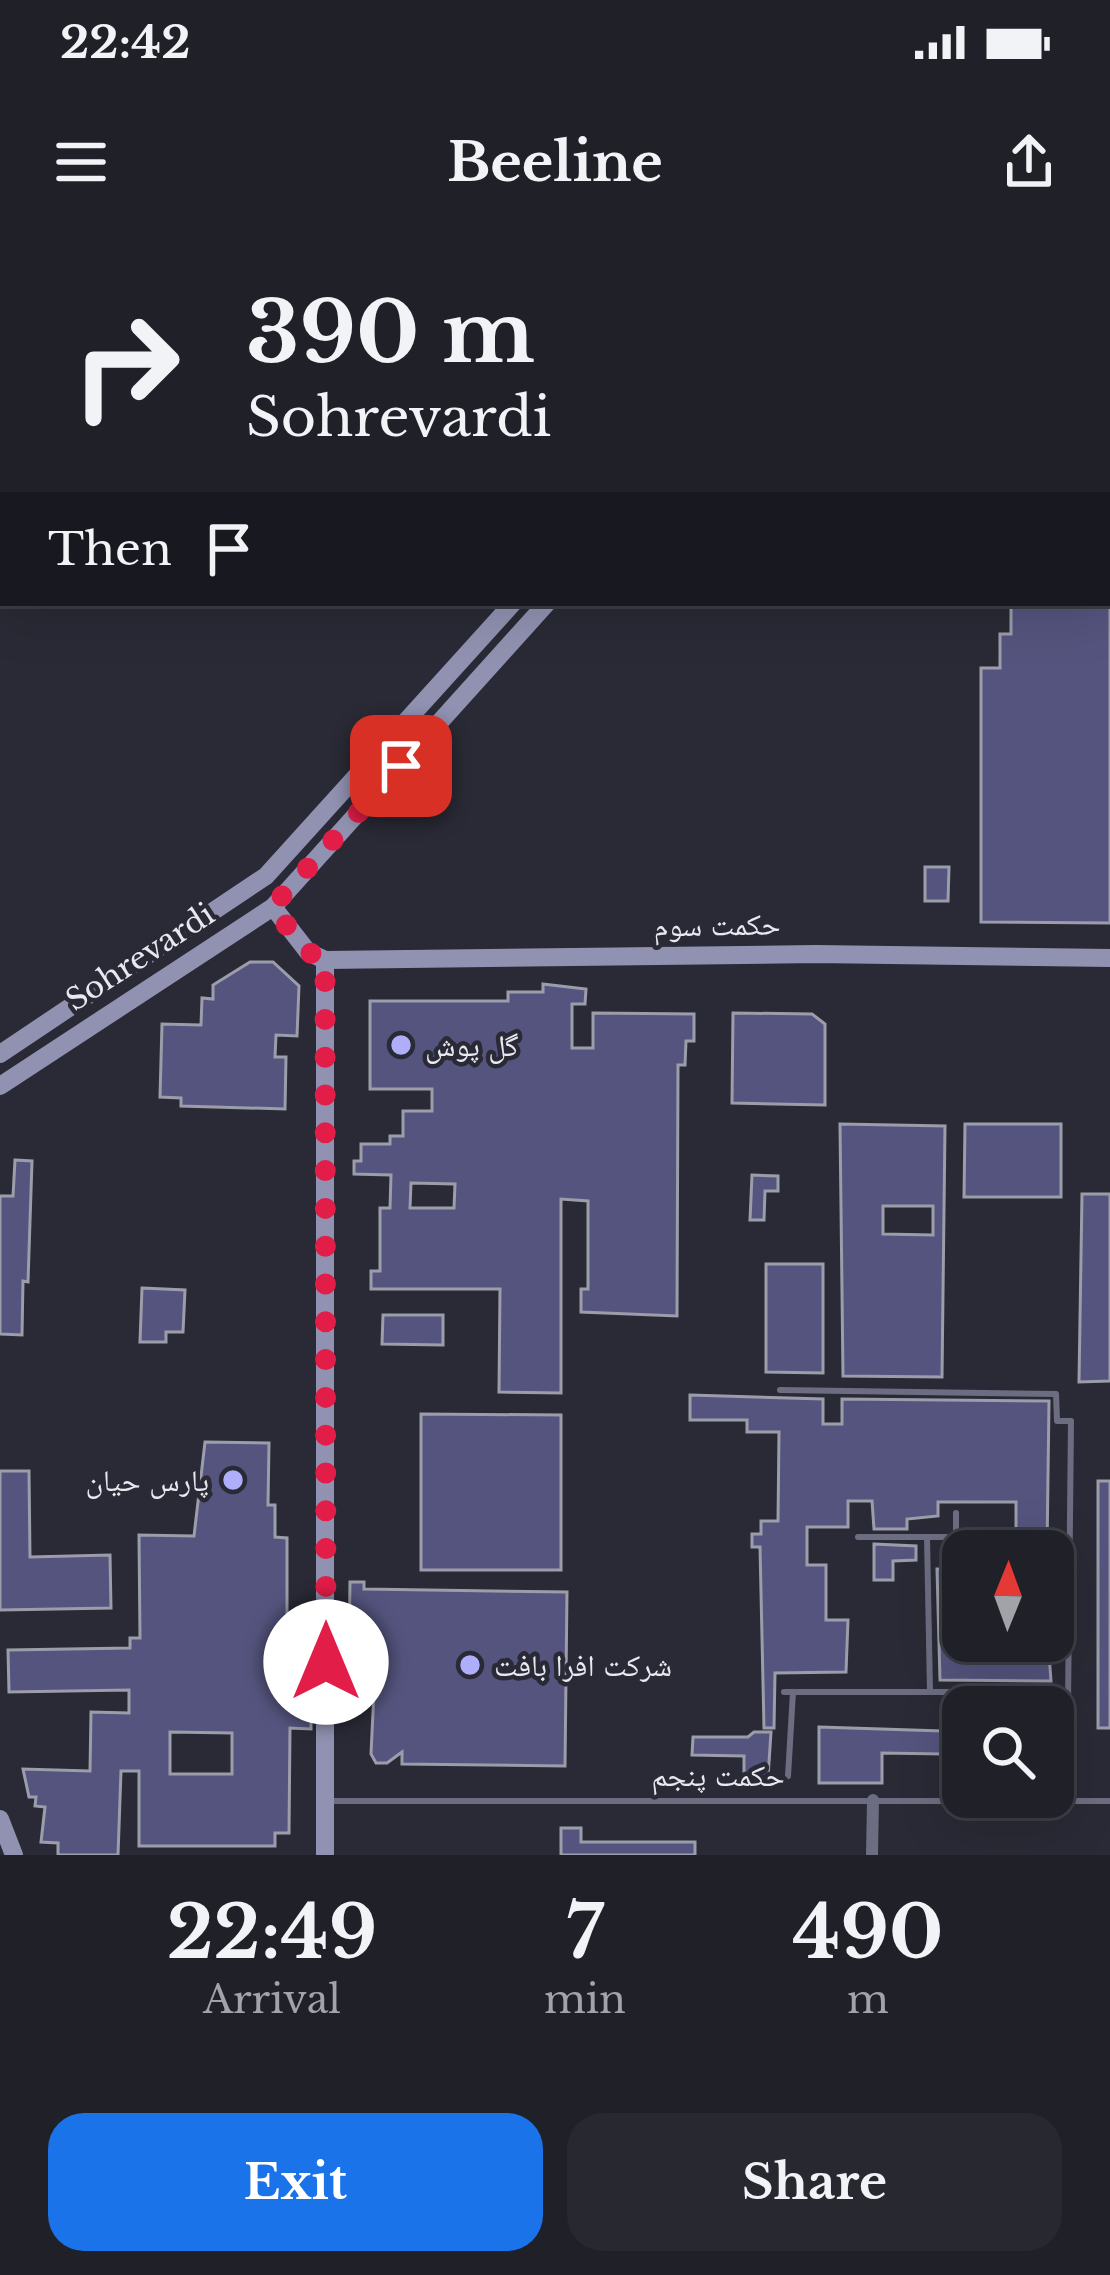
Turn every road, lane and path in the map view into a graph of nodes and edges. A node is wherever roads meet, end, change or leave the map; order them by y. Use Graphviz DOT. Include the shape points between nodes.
graph roads {
  1 [pos="510,606"];
  2 [pos="544,606"];
  3 [pos="272,907"];
  4 [pos="1110,958"];
  5 [pos="325,959"];
  6 [pos="0,1054"];
  7 [pos="0,1086"];
  8 [pos="780,1390"];
  9 [pos="956,1513"];
  10 [pos="927,1537"];
  11 [pos="858,1538"];
  12 [pos="1067,1686"];
  13 [pos="930,1692"];
  14 [pos="942,1692"];
  15 [pos="788,1776"];
  16 [pos="873,1800"];
  17 [pos="942,1800"];
  18 [pos="326,1801"];
  19 [pos="1074,1801"];
  20 [pos="1110,1801"];
  21 [pos="0,1819"];
  22 [pos="14,1855"];
  23 [pos="325,1855"];
  24 [pos="872,1855"];
  1 -- 6 [label="street, Sohrevardi" via="266,876"];
  2 -- 3 [label="street, Sohrevardi"];
  3 -- 5 [label="street" via="308,952"];
  3 -- 7 [label="street, Sohrevardi"];
  4 -- 5 [label="street, حکمت سوم"];
  5 -- 18 [label="street"];
  8 -- 12 [label="lane" via="1056,1394 1057,1420 1071,1421"];
  9 -- 10 [label="lane" via="956,1537"];
  10 -- 11 [label="lane"];
  10 -- 13 [label="lane"];
  13 -- 14 [label="lane"];
  13 -- 15 [label="lane" via="788,1692"];
  16 -- 17 [label="lane, حکمت پنجم"];
  16 -- 18 [label="lane, حکمت پنجم"];
  16 -- 24 [label="street"];
  18 -- 23 [label="street"];
  19 -- 20 [label="lane, حکمت پنجم"];
  21 -- 22 [label="street"];
}
